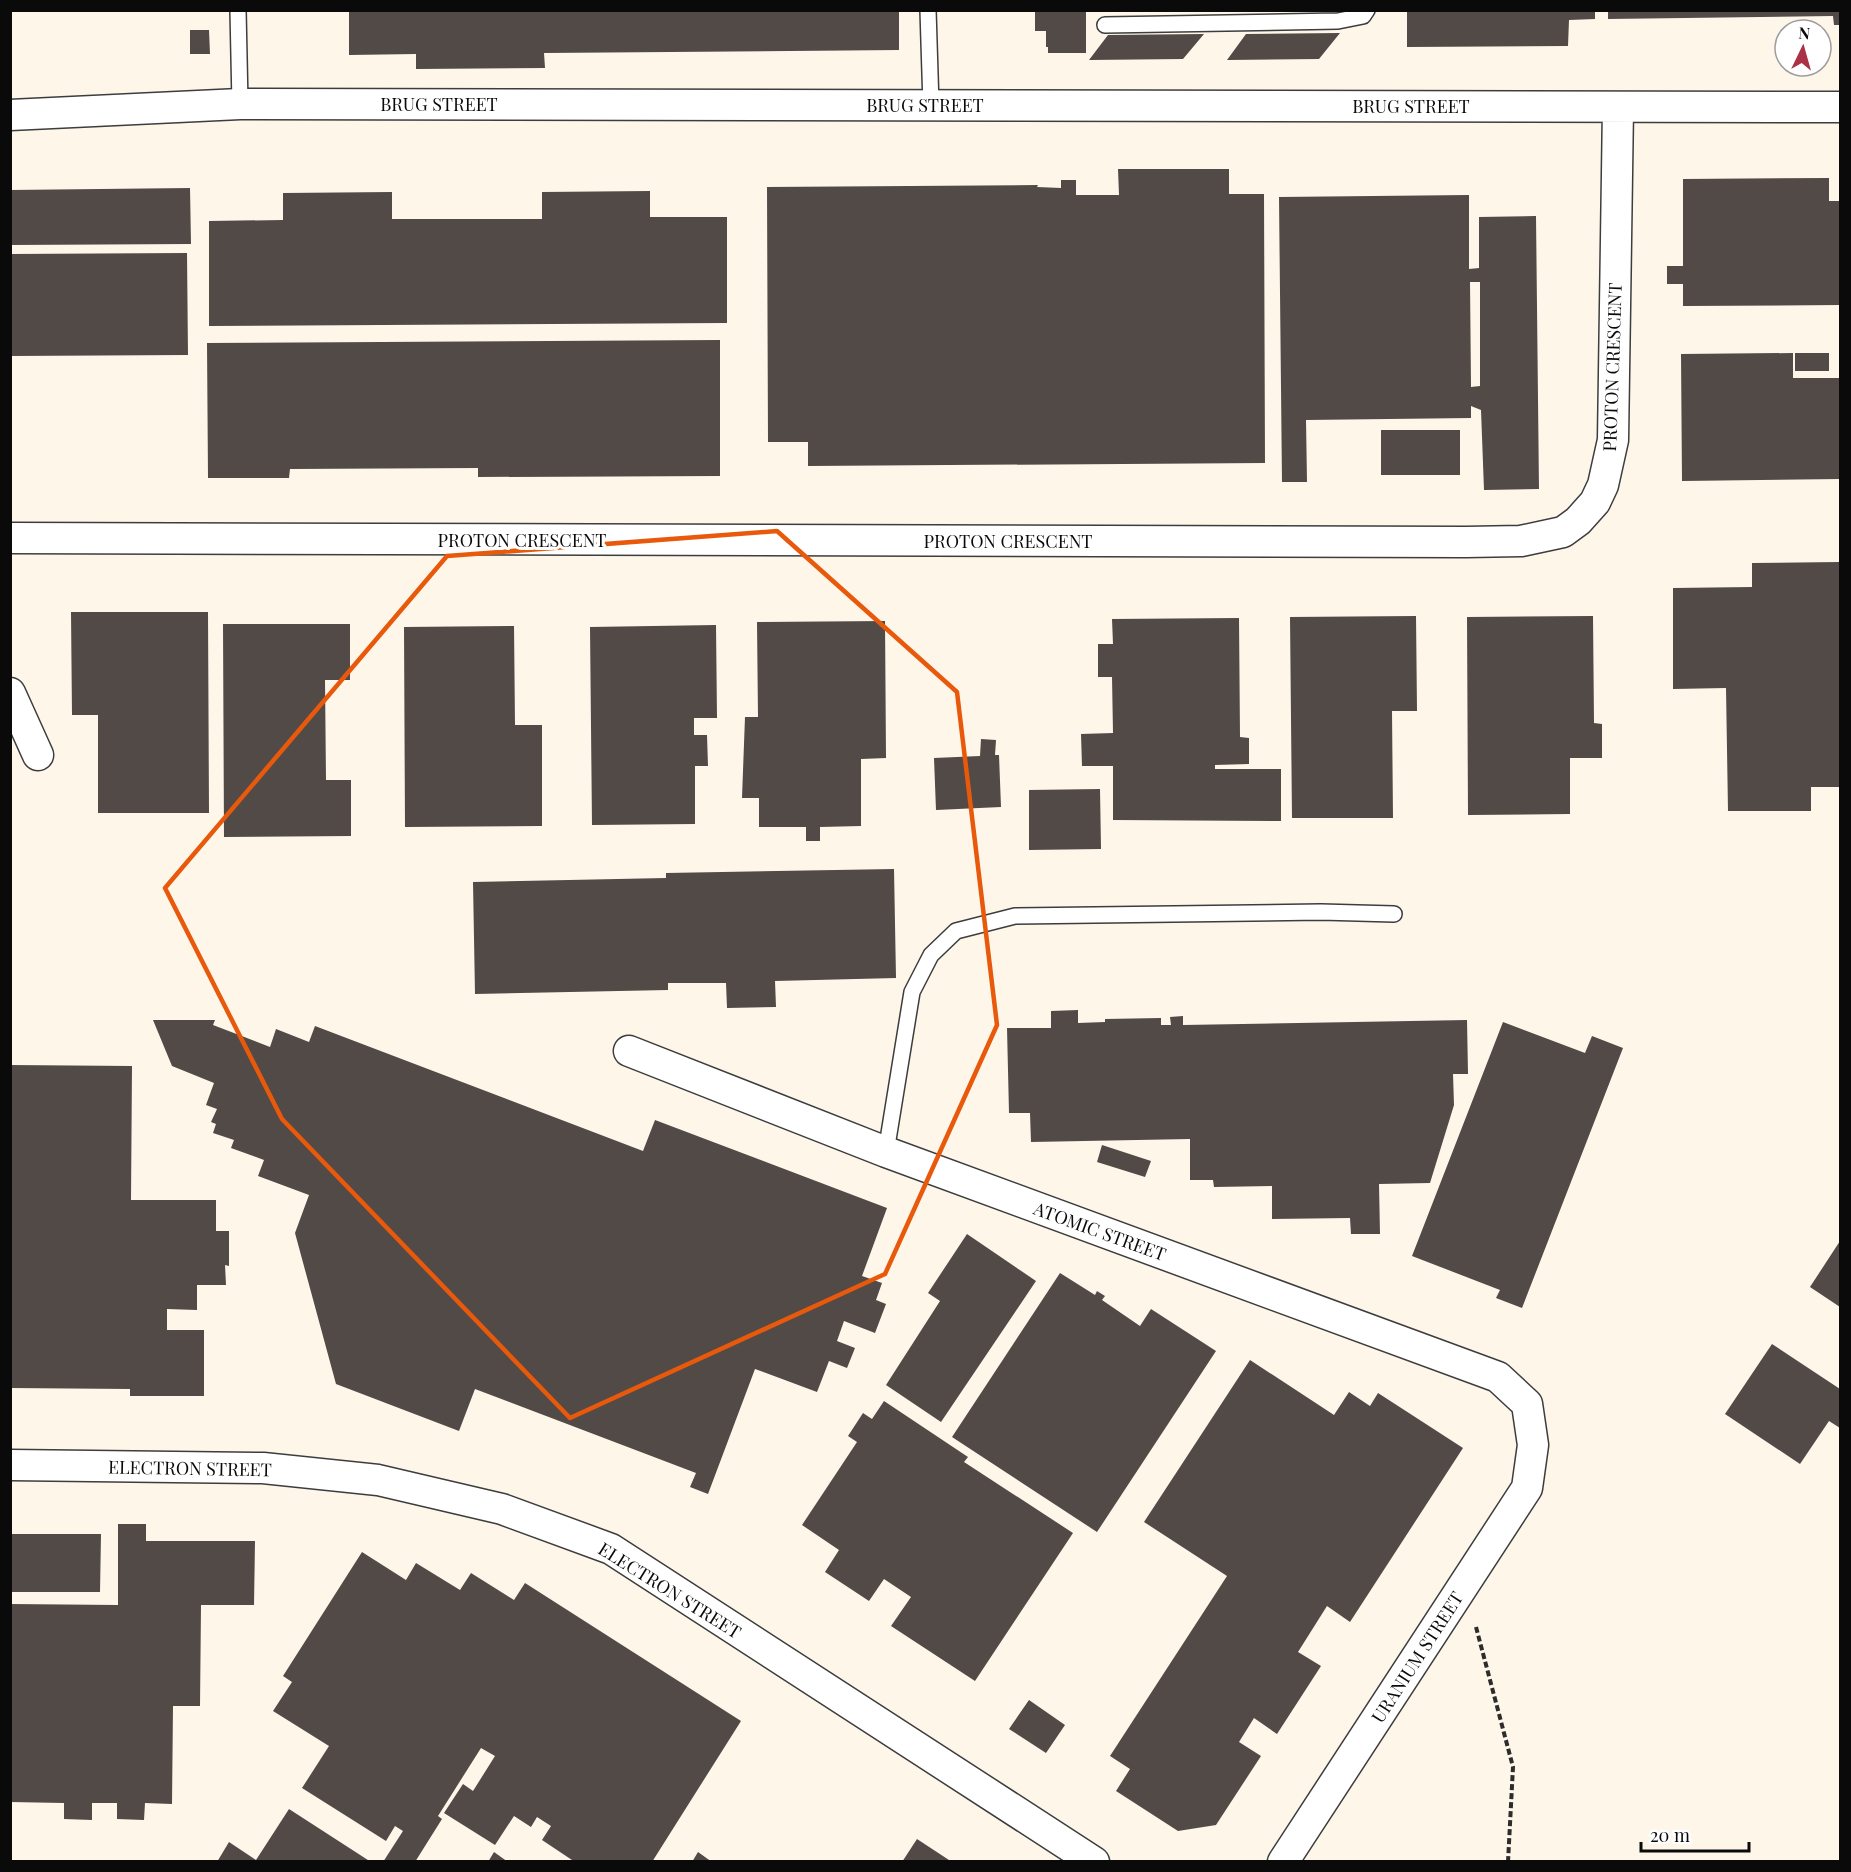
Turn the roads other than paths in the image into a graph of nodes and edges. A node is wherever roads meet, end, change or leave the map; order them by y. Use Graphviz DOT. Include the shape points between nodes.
graph roads {
  1 [pos="238,10"];
  2 [pos="928,10"];
  3 [pos="1366,10"];
  4 [pos="1106,25"];
  5 [pos="240,104"];
  6 [pos="931,105"];
  7 [pos="1618,107"];
  8 [pos="1840,107"];
  9 [pos="10,115"];
  10 [pos="10,538"];
  11 [pos="10,693"];
  12 [pos="38,755"];
  13 [pos="1394,914"];
  14 [pos="629,1051"];
  15 [pos="886,1152"];
  16 [pos="1533,1445"];
  17 [pos="10,1465"];
  18 [pos="1094,1862"];
  19 [pos="1283,1862"];
  1 -- 5 [label="lane"];
  2 -- 6 [label="lane"];
  3 -- 4 [label="lane" via="1363,16 1338,21"];
  5 -- 6 [label="street, BRUG STREET"];
  5 -- 9 [label="street, BRUG STREET"];
  6 -- 7 [label="street, BRUG STREET"];
  7 -- 8 [label="street, BRUG STREET"];
  7 -- 10 [label="street, PROTON CRESCENT" via="1613,440 1604,485 1595,502 1563,532 1521,541 1466,542"];
  11 -- 12 [label="street"];
  13 -- 15 [label="lane" via="1015,916 956,932 931,955 912,992"];
  14 -- 15 [label="street, ATOMIC STREET"];
  15 -- 16 [label="street, ATOMIC STREET" via="1498,1377 1527,1404"];
  16 -- 19 [label="street, URANIUM STREET" via="1527,1488"];
  17 -- 18 [label="street, ELECTRON STREET" via="274,1469 378,1480 513,1513 610,1549"];
}
